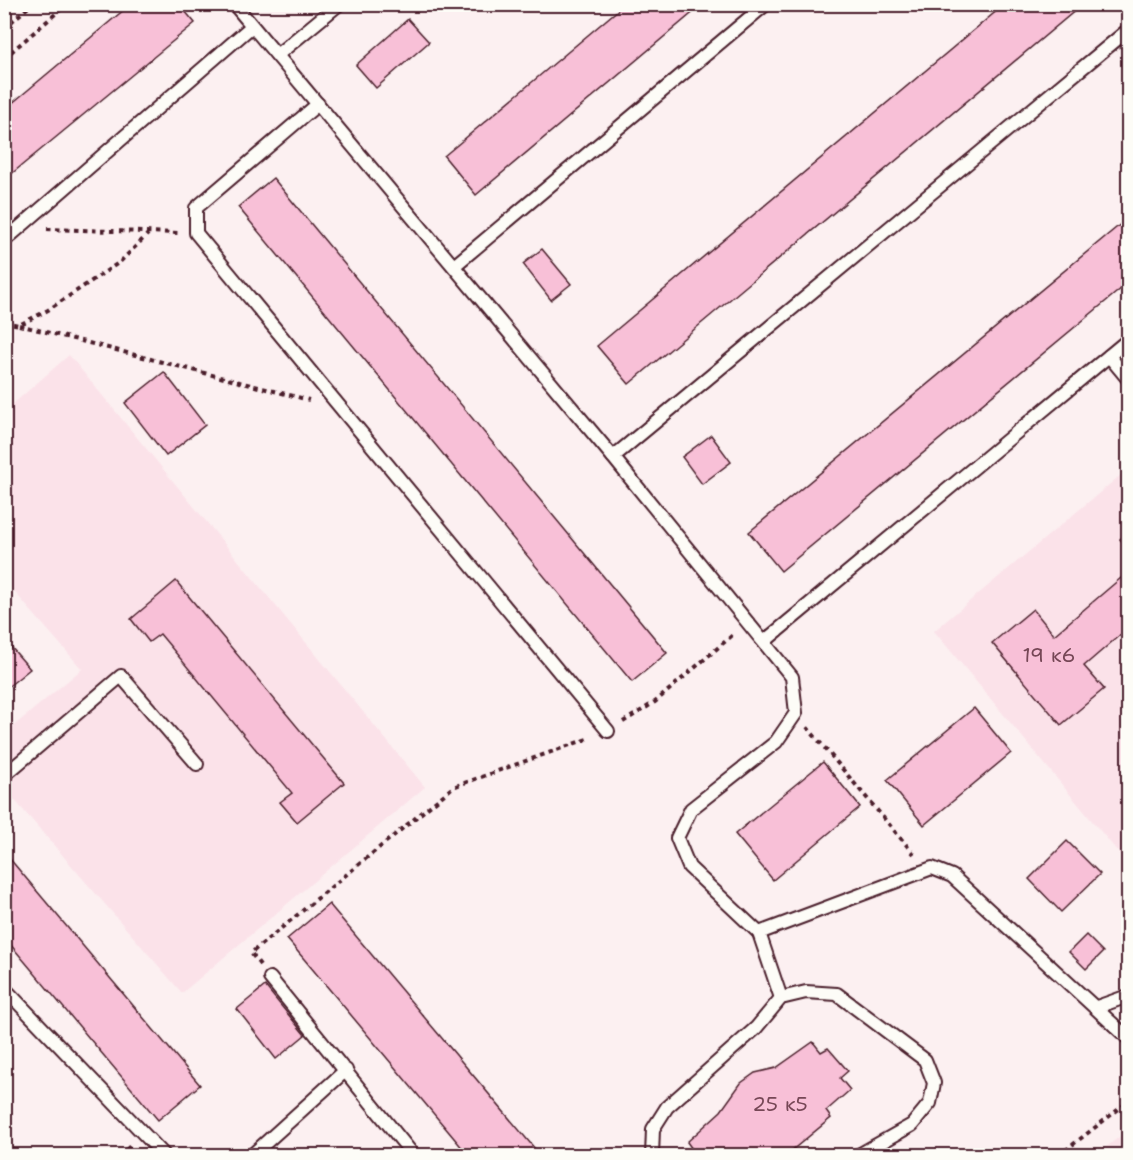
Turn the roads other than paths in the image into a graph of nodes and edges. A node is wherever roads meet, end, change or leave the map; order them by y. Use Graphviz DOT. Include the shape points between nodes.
graph roads {
  1 [pos="234,4"];
  2 [pos="339,4"];
  3 [pos="766,4"];
  4 [pos="252,26"];
  5 [pos="1128,30"];
  6 [pos="277,55"];
  7 [pos="318,104"];
  8 [pos="4,241"];
  9 [pos="454,266"];
  10 [pos="1128,340"];
  11 [pos="1109,356"];
  12 [pos="1128,379"];
  13 [pos="613,457"];
  14 [pos="765,641"];
  15 [pos="608,731"];
  16 [pos="197,764"];
  17 [pos="4,772"];
  18 [pos="759,933"];
  19 [pos="270,978"];
  20 [pos="4,988"];
  21 [pos="1128,996"];
  22 [pos="781,998"];
  23 [pos="1097,1007"];
  24 [pos="1128,1038"];
  25 [pos="346,1070"];
  26 [pos="165,1155"];
  27 [pos="251,1155"];
  28 [pos="414,1155"];
  29 [pos="652,1155"];
  30 [pos="858,1155"];
  1 -- 4 [label="lane"];
  2 -- 6 [label="lane"];
  3 -- 9 [label="lane"];
  4 -- 6 [label="lane"];
  4 -- 8 [label="lane"];
  5 -- 13 [label="lane"];
  6 -- 7 [label="lane"];
  7 -- 9 [label="lane"];
  7 -- 15 [label="lane" via="196,208 196,232"];
  9 -- 13 [label="lane"];
  10 -- 11 [label="lane"];
  11 -- 12 [label="lane"];
  11 -- 14 [label="lane"];
  13 -- 14 [label="lane"];
  14 -- 18 [label="lane" via="792,677 795,712 776,742 691,809 677,838 689,867"];
  16 -- 17 [label="lane" via="121,676"];
  18 -- 22 [label="lane"];
  18 -- 23 [label="lane" via="932,868 952,876"];
  19 -- 25 [label="lane"];
  20 -- 26 [label="lane"];
  21 -- 23 [label="lane"];
  22 -- 29 [label="lane" via="756,1028 667,1107 653,1129"];
  22 -- 30 [label="lane" via="806,992 837,994 925,1060 934,1083 930,1103 912,1125"];
  23 -- 24 [label="lane"];
  25 -- 27 [label="lane"];
  25 -- 28 [label="lane"];
}
